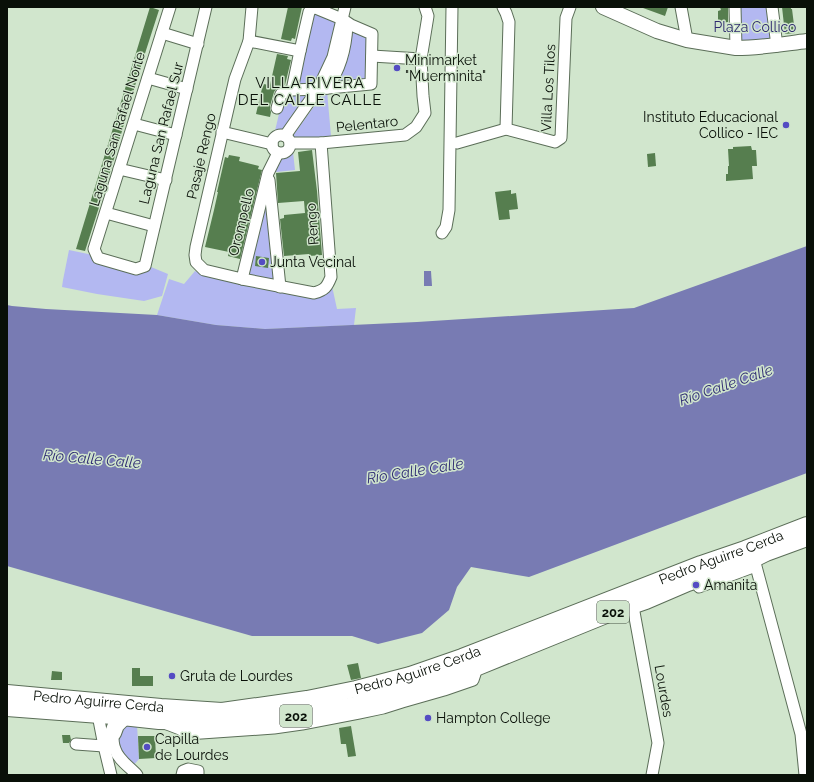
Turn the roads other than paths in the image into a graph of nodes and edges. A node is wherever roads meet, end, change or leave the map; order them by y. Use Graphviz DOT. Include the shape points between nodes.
graph roads {
  1 [pos="170,7"];
  2 [pos="206,7"];
  3 [pos="252,7"];
  4 [pos="313,7"];
  5 [pos="345,7"];
  6 [pos="348,7"];
  7 [pos="425,7"];
  8 [pos="452,7"];
  9 [pos="503,7"];
  10 [pos="570,7"];
  11 [pos="603,7"];
  12 [pos="681,7"];
  13 [pos="735,7"];
  14 [pos="772,7"];
  15 [pos="345,21"];
  16 [pos="162,33"];
  17 [pos="687,40"];
  18 [pos="249,41"];
  19 [pos="807,41"];
  20 [pos="198,44"];
  21 [pos="777,46"];
  22 [pos="736,48"];
  23 [pos="300,51"];
  24 [pos="372,56"];
  25 [pos="421,59"];
  26 [pos="148,78"];
  27 [pos="187,89"];
  28 [pos="323,89"];
  29 [pos="292,90"];
  30 [pos="277,108"];
  31 [pos="134,124"];
  32 [pos="506,129"];
  33 [pos="222,132"];
  34 [pos="176,135"];
  35 [pos="288,139"];
  36 [pos="321,143"];
  37 [pos="457,143"];
  38 [pos="272,144"];
  39 [pos="278,153"];
  40 [pos="119,169"];
  41 [pos="268,173"];
  42 [pos="166,180"];
  43 [pos="106,213"];
  44 [pos="154,226"];
  45 [pos="442,232"];
  46 [pos="145,266"];
  47 [pos="242,279"];
  48 [pos="280,287"];
  49 [pos="807,525"];
  50 [pos="807,538"];
  51 [pos="751,555"];
  52 [pos="634,612"];
  53 [pos="611,613"];
  54 [pos="7,693"];
  55 [pos="7,708"];
  56 [pos="106,719"];
  57 [pos="76,744"];
  58 [pos="130,773"];
  59 [pos="111,775"];
  60 [pos="182,775"];
  61 [pos="198,775"];
  62 [pos="652,775"];
  63 [pos="805,775"];
  1 -- 16 [label="street, Laguna San Rafael Norte"];
  2 -- 20 [label="street, Laguna San Rafael Sur"];
  3 -- 18 [label="street, Pasaje Rengo"];
  4 -- 15 [label="street"];
  4 -- 23 [label="street" via="309,12"];
  5 -- 15 [label="street, Orompello"];
  6 -- 15 [label="street, Orompello"];
  7 -- 25 [label="street, Pelentaro" via="428,16"];
  8 -- 45 [label="street" via="449,210 446,227"];
  9 -- 32 [label="street" via="509,22"];
  10 -- 32 [label="street, Villa Los Tilos" via="566,18 562,138 555,142"];
  11 -- 17 [label="main road" via="657,31"];
  12 -- 17 [label="street"];
  13 -- 22 [label="street"];
  14 -- 21 [label="street"];
  15 -- 24 [label="street" via="372,34"];
  15 -- 28 [label="street, Orompello"];
  16 -- 20 [label="street"];
  16 -- 26 [label="street, Laguna San Rafael Norte"];
  17 -- 22 [label="main road"];
  18 -- 23 [label="street"];
  18 -- 33 [label="street, Pasaje Rengo" via="235,79"];
  19 -- 21 [label="main road"];
  20 -- 27 [label="street, Laguna San Rafael Sur"];
  21 -- 22 [label="main road"];
  23 -- 29 [label="street"];
  24 -- 25 [label="street"];
  24 -- 28 [label="street" via="371,84"];
  25 -- 36 [label="street, Pelentaro" via="425,113 416,127 405,135"];
  26 -- 27 [label="street"];
  26 -- 31 [label="street, Laguna San Rafael Norte"];
  27 -- 34 [label="street, Laguna San Rafael Sur"];
  28 -- 29 [label="street"];
  28 -- 35 [label="street, Orompello"];
  29 -- 30 [label="street" via="281,94"];
  31 -- 34 [label="street"];
  31 -- 40 [label="street, Laguna San Rafael Norte"];
  32 -- 37 [label="street"];
  33 -- 38 [label="street"];
  33 -- 47 [label="street, Pasaje Rengo" via="194,256 204,270"];
  34 -- 42 [label="street, Laguna San Rafael Sur"];
  35 -- 36 [label="street, Pelentaro"];
  35 -- 38 [label="street, Orompello" via="282,135 277,136"];
  35 -- 39 [label="street, Orompello" via="290,148 284,153"];
  36 -- 48 [label="street, Rengo" via="331,276 328,285 314,293"];
  38 -- 39 [label="street"];
  39 -- 41 [label="street, Orompello"];
  40 -- 42 [label="street"];
  40 -- 43 [label="street, Laguna San Rafael Norte"];
  41 -- 47 [label="street, Orompello"];
  41 -- 48 [label="street, Orompello"];
  42 -- 44 [label="street, Laguna San Rafael Sur"];
  43 -- 44 [label="street"];
  43 -- 46 [label="street, Laguna San Rafael Norte" via="94,249 98,258 136,269"];
  44 -- 46 [label="street, Laguna San Rafael Sur"];
  47 -- 48 [label="street, Rengo"];
  49 -- 51 [label="highway, Pedro Aguirre Cerda / 202"];
  50 -- 51 [label="highway, Pedro Aguirre Cerda / 202" via="766,553"];
  51 -- 52 [label="street"];
  51 -- 53 [label="highway, Pedro Aguirre Cerda / 202" via="646,601"];
  51 -- 56 [label="highway, Pedro Aguirre Cerda / 202" via="693,567 462,657 410,675 356,689 222,711 161,707"];
  51 -- 63 [label="street" via="801,734"];
  52 -- 53 [label="street" via="613,619"];
  52 -- 62 [label="street, Lourdes" via="658,743"];
  53 -- 56 [label="highway, Pedro Aguirre Cerda / 202" via="473,669 359,704 283,718 237,721"];
  54 -- 56 [label="highway, Pedro Aguirre Cerda / 202"];
  55 -- 56 [label="highway, Pedro Aguirre Cerda / 202"];
  56 -- 57 [label="street"];
  56 -- 58 [label="street" via="115,749"];
  56 -- 59 [label="street"];
  60 -- 61 [label="street" via="183,771 188,769 198,771"];
}
